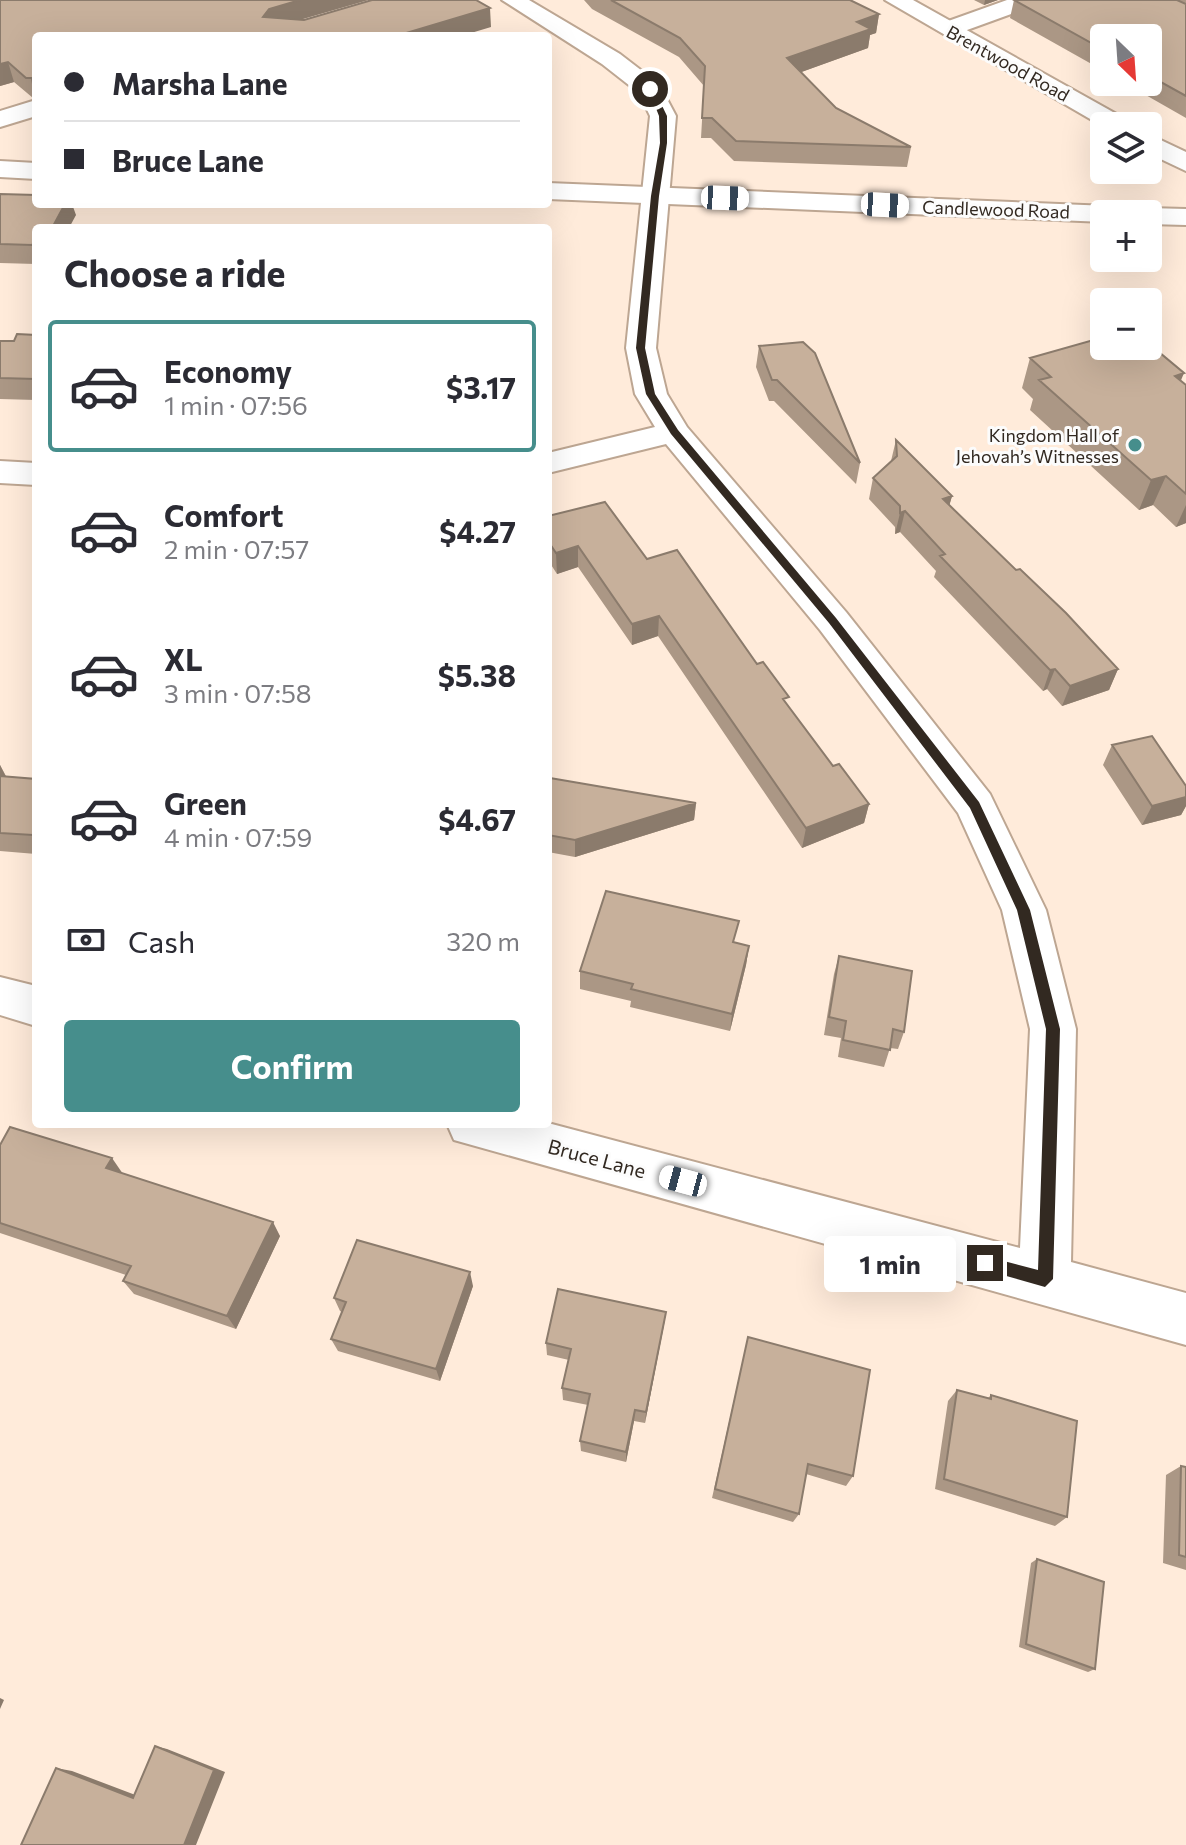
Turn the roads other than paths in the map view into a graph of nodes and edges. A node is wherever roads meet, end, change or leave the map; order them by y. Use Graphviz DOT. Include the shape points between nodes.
graph roads {
  1 [pos="513,0"];
  2 [pos="896,0"];
  3 [pos="1028,0"];
  4 [pos="948,29"];
  5 [pos="32,109"];
  6 [pos="1095,112"];
  7 [pos="0,119"];
  8 [pos="1162,150"];
  9 [pos="1186,163"];
  10 [pos="0,169"];
  11 [pos="32,171"];
  12 [pos="552,191"];
  13 [pos="655,196"];
  14 [pos="1090,213"];
  15 [pos="1162,216"];
  16 [pos="1186,217"];
  17 [pos="674,432"];
  18 [pos="552,462"];
  19 [pos="0,472"];
  20 [pos="32,474"];
  21 [pos="0,996"];
  22 [pos="32,1005"];
  23 [pos="486,1128"];
  24 [pos="1045,1279"];
  25 [pos="1186,1319"];
  1 -- 13 [label="street" via="650,89 663,116"];
  2 -- 4 [label="street, Brentwood Road"];
  3 -- 4 [label="street"];
  4 -- 6 [label="street, Brentwood Road"];
  5 -- 7 [label="street"];
  8 -- 9 [label="street"];
  10 -- 11 [label="street"];
  12 -- 13 [label="street, Candlewood Road"];
  13 -- 14 [label="street, Candlewood Road"];
  13 -- 17 [label="street" via="641,348 651,394"];
  15 -- 16 [label="street"];
  17 -- 18 [label="street"];
  17 -- 24 [label="street" via="833,621 975,805 1024,910 1053,1029"];
  19 -- 20 [label="street"];
  21 -- 22 [label="street"];
  23 -- 24 [label="street, Bruce Lane"];
  24 -- 25 [label="street, Bruce Lane"];
}
